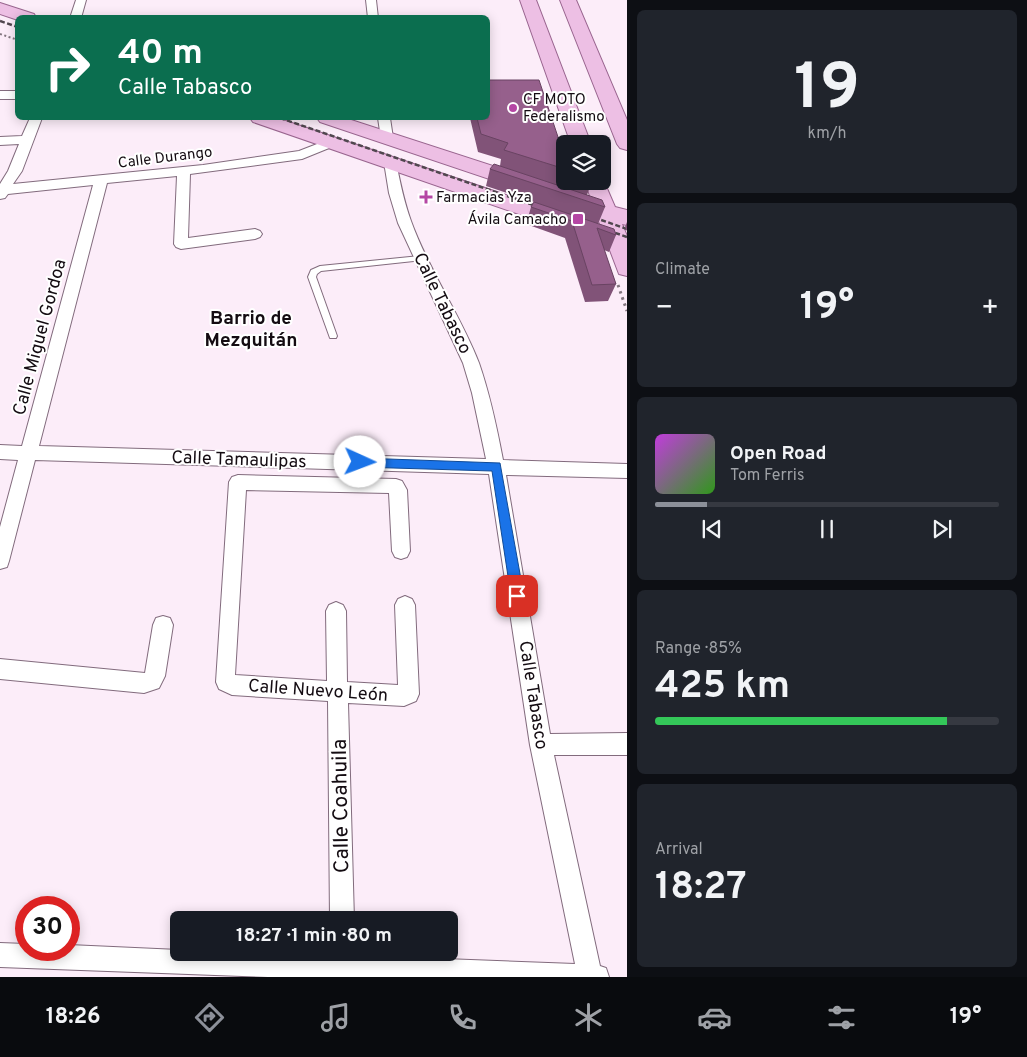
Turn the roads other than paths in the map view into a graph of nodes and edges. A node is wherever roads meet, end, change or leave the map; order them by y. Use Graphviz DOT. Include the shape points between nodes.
graph roads {
  1 [pos="81,0"];
  2 [pos="371,0"];
  3 [pos="528,0"];
  4 [pos="568,0"];
  5 [pos="0,8"];
  6 [pos="20,15"];
  7 [pos="76,15"];
  8 [pos="373,15"];
  9 [pos="0,95"];
  10 [pos="15,95"];
  11 [pos="35,120"];
  12 [pos="274,120"];
  13 [pos="333,120"];
  14 [pos="384,120"];
  15 [pos="309,125"];
  16 [pos="578,135"];
  17 [pos="387,138"];
  18 [pos="27,140"];
  19 [pos="0,141"];
  20 [pos="330,143"];
  21 [pos="627,144"];
  22 [pos="390,162"];
  23 [pos="184,172"];
  24 [pos="101,181"];
  25 [pos="598,190"];
  26 [pos="1,192"];
  27 [pos="606,212"];
  28 [pos="627,218"];
  29 [pos="255,234"];
  30 [pos="622,243"];
  31 [pos="420,258"];
  32 [pos="627,268"];
  33 [pos="332,336"];
  34 [pos="0,452"];
  35 [pos="29,453"];
  36 [pos="496,466"];
  37 [pos="627,471"];
  38 [pos="401,551"];
  39 [pos="0,561"];
  40 [pos="405,605"];
  41 [pos="336,611"];
  42 [pos="163,625"];
  43 [pos="0,669"];
  44 [pos="337,691"];
  45 [pos="627,744"];
  46 [pos="541,745"];
  47 [pos="342,911"];
  48 [pos="0,955"];
  49 [pos="170,957"];
  50 [pos="348,961"];
  51 [pos="410,974"];
  52 [pos="590,977"];
  53 [pos="597,977"];
  1 -- 7 [label="street"];
  2 -- 8 [label="street"];
  3 -- 16 [label="main road"];
  4 -- 21 [label="main road"];
  5 -- 6 [label="main road"];
  9 -- 10 [label="street"];
  11 -- 18 [label="street"];
  12 -- 15 [label="main road"];
  13 -- 17 [label="main road"];
  14 -- 17 [label="street"];
  15 -- 20 [label="main road"];
  17 -- 27 [label="main road"];
  18 -- 19 [label="street"];
  18 -- 26 [label="street" via="15,172"];
  20 -- 22 [label="main road"];
  20 -- 23 [label="street, Calle Durango" via="302,155"];
  22 -- 30 [label="main road"];
  22 -- 31 [label="street, Calle Tabasco" via="398,204"];
  23 -- 24 [label="street, Calle Durango"];
  23 -- 29 [label="street" via="181,244"];
  24 -- 26 [label="street, Calle Durango"];
  24 -- 35 [label="street, Calle Miguel Gordoa"];
  25 -- 27 [label="main road"];
  27 -- 28 [label="main road"];
  27 -- 30 [label="main road"];
  30 -- 32 [label="main road"];
  31 -- 33 [label="lane" via="314,272 312,277"];
  31 -- 36 [label="street, Calle Tabasco" via="470,358"];
  34 -- 35 [label="street, Calle Tamaulipas"];
  35 -- 36 [label="street, Calle Tamaulipas"];
  35 -- 39 [label="street, Calle Miguel Gordoa"];
  36 -- 37 [label="street, Calle Tamaulipas"];
  36 -- 46 [label="street, Calle Tabasco"];
  38 -- 44 [label="street, Calle Nuevo León" via="396,486 238,482 226,682 232,685"];
  40 -- 44 [label="street, Calle Nuevo León" via="409,694"];
  41 -- 44 [label="street, Calle Coahuila"];
  42 -- 43 [label="street" via="152,682"];
  44 -- 47 [label="street, Calle Coahuila"];
  45 -- 46 [label="street"];
  46 -- 52 [label="street, Calle Tabasco"];
  48 -- 49 [label="street"];
  50 -- 51 [label="street"];
  51 -- 52 [label="street"];
  52 -- 53 [label="street"];
}
